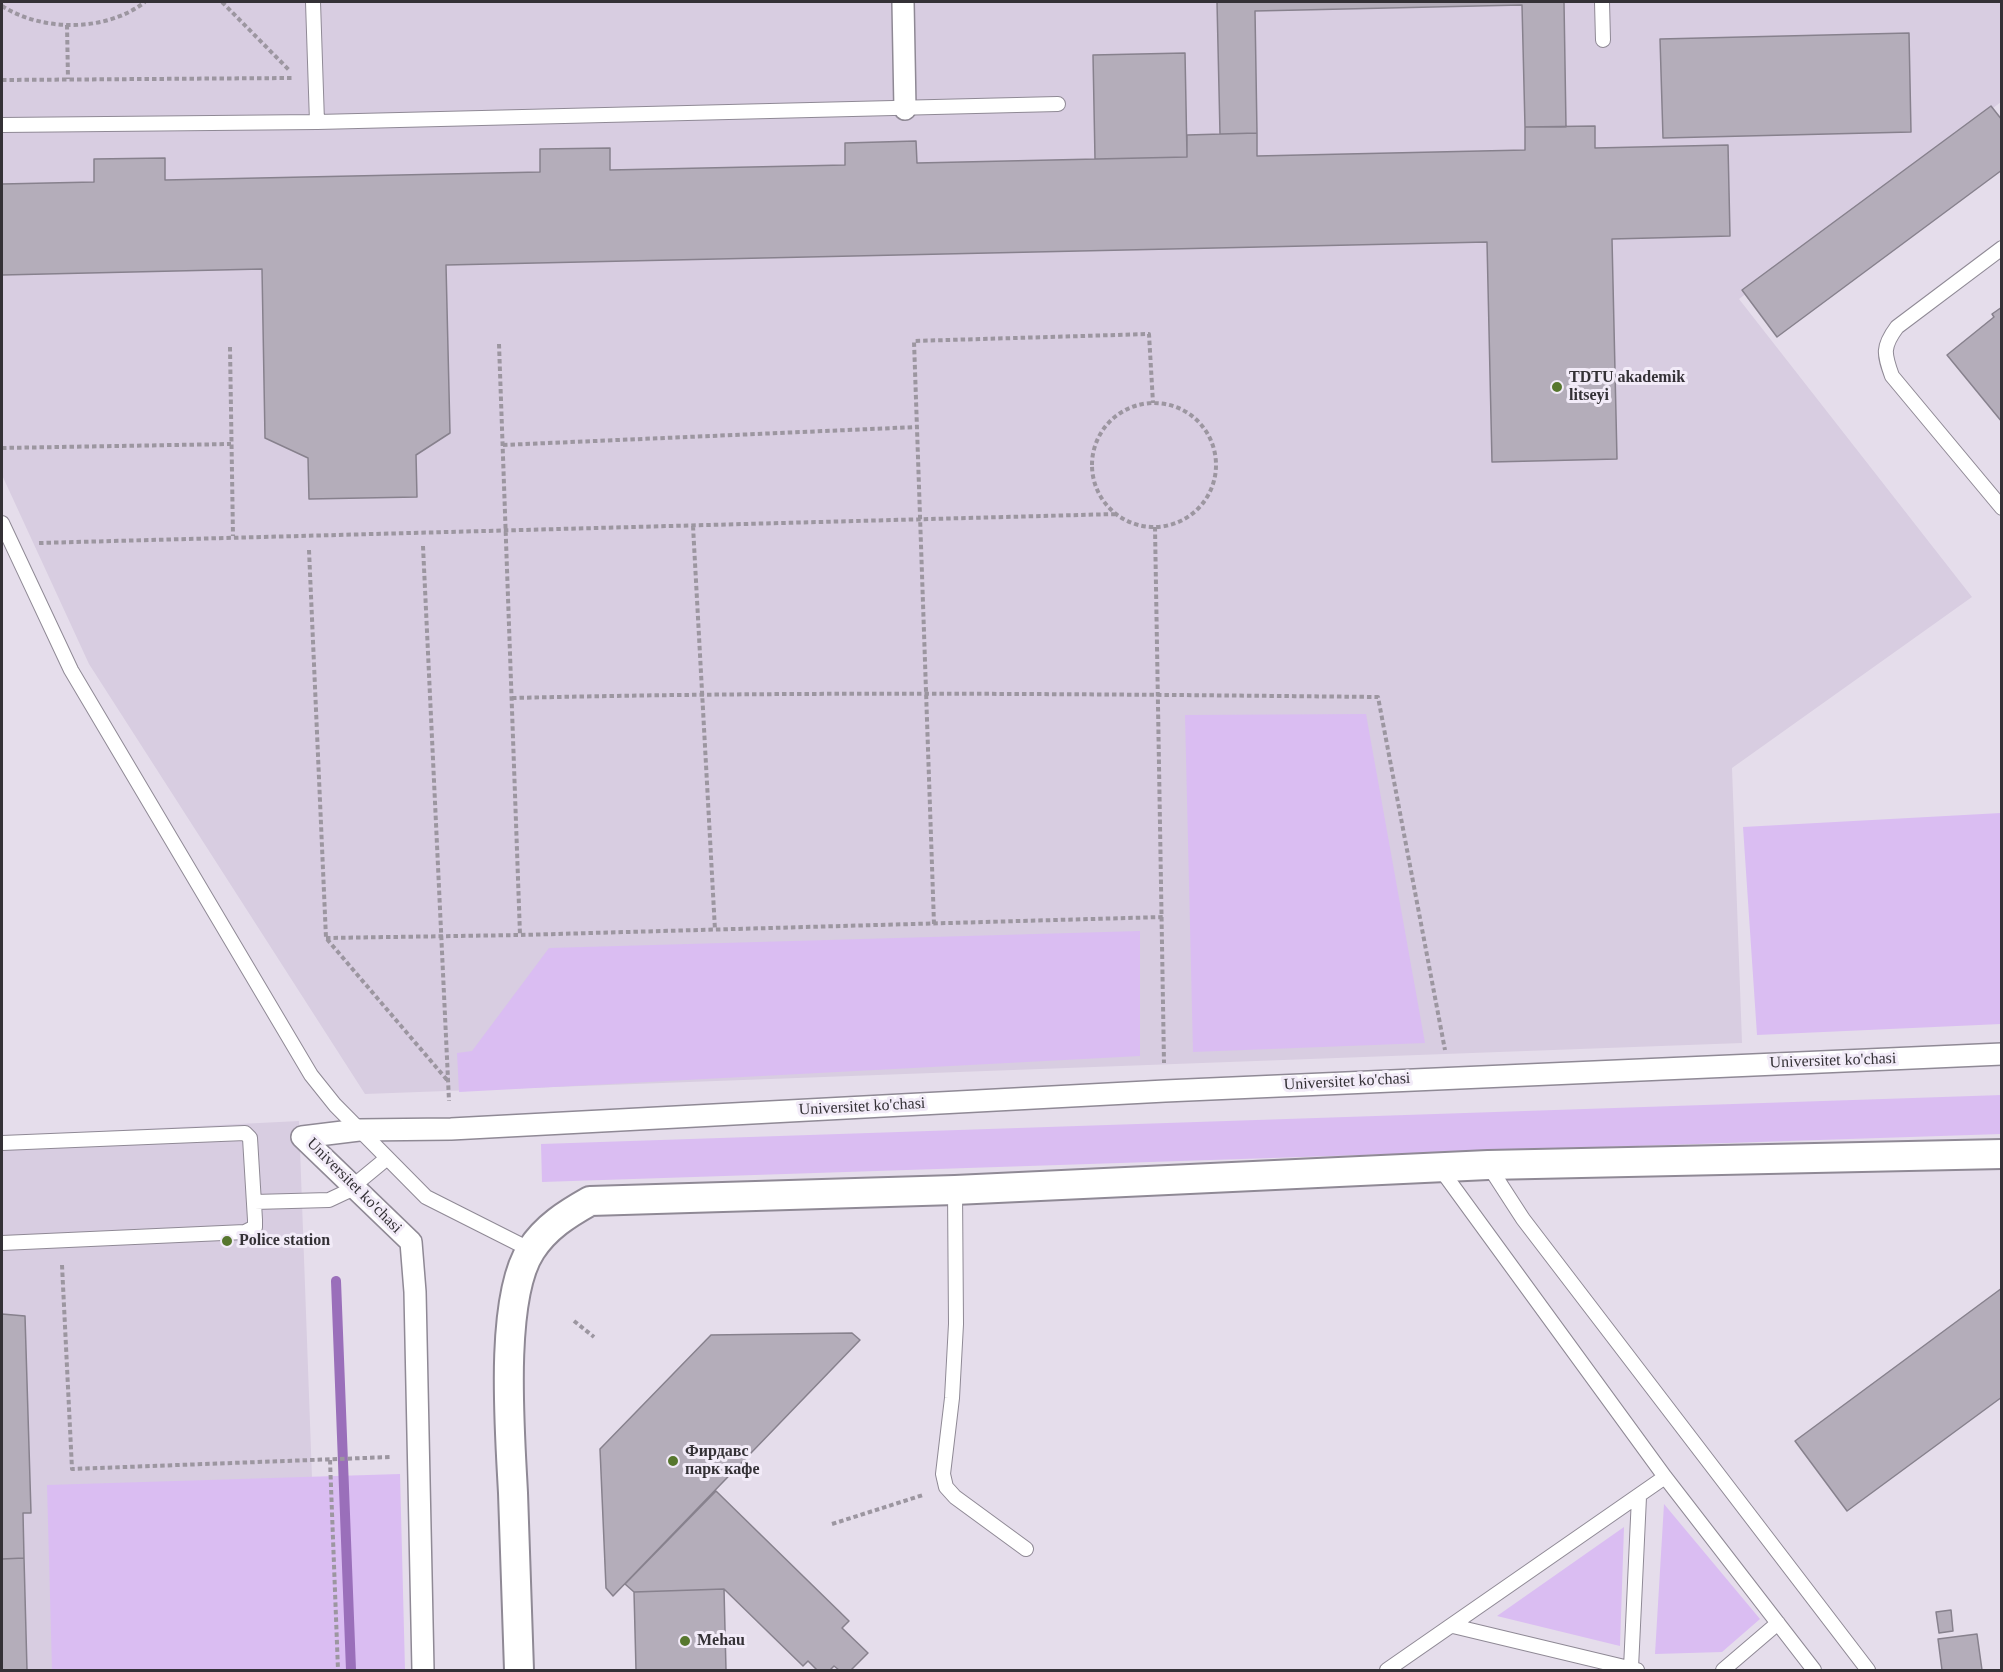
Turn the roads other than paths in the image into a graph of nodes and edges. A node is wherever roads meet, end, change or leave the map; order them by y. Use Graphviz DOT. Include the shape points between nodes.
graph roads {
  1 [pos="313,2"];
  2 [pos="903,2"];
  3 [pos="1602,2"];
  4 [pos="1603,40"];
  5 [pos="1058,104"];
  6 [pos="905,109"];
  7 [pos="317,122"];
  8 [pos="2,125"];
  9 [pos="2001,248"];
  10 [pos="2001,508"];
  11 [pos="2,523"];
  12 [pos="2001,1054"];
  13 [pos="359,1130"];
  14 [pos="2,1143"];
  15 [pos="2001,1154"];
  16 [pos="386,1159"];
  17 [pos="1488,1165"];
  18 [pos="1439,1167"];
  19 [pos="353,1187"];
  20 [pos="955,1190"];
  21 [pos="254,1202"];
  22 [pos="2,1243"];
  23 [pos="531,1250"];
  24 [pos="1665,1477"];
  25 [pos="1639,1497"];
  26 [pos="1026,1549"];
  27 [pos="1778,1623"];
  28 [pos="1453,1626"];
  29 [pos="1634,1669"];
  30 [pos="423,1671"];
  31 [pos="519,1671"];
  32 [pos="1387,1671"];
  33 [pos="1723,1671"];
  34 [pos="1814,1671"];
  35 [pos="1868,1671"];
  1 -- 7 [label="lane"];
  2 -- 6 [label="street"];
  3 -- 4 [label="lane"];
  5 -- 6 [label="lane"];
  6 -- 7 [label="lane"];
  7 -- 8 [label="lane"];
  9 -- 10 [label="lane" via="1897,327 1888,339 1884,356 1892,376"];
  11 -- 13 [label="lane" via="77,681 311,1075"];
  12 -- 13 [label="street, Universitet ko'chasi" via="1164,1090 451,1129"];
  13 -- 16 [label="lane"];
  13 -- 19 [label="street, Universitet ko'chasi" via="302,1137"];
  14 -- 21 [label="lane" via="239,1131 250,1138"];
  15 -- 17 [label="street"];
  16 -- 19 [label="lane"];
  16 -- 23 [label="lane" via="426,1197"];
  17 -- 18 [label="street"];
  17 -- 35 [label="lane" via="1523,1219"];
  18 -- 20 [label="street"];
  18 -- 24 [label="lane"];
  19 -- 21 [label="lane" via="329,1200"];
  19 -- 30 [label="street, Universitet ko'chasi" via="411,1242"];
  20 -- 23 [label="street" via="590,1201 557,1220"];
  20 -- 26 [label="lane" via="956,1324 943,1474 946,1487 955,1497"];
  21 -- 22 [label="lane" via="255,1227 245,1232"];
  23 -- 31 [label="street" via="517,1281 508,1373"];
  24 -- 25 [label="lane"];
  24 -- 27 [label="lane"];
  25 -- 28 [label="lane"];
  25 -- 29 [label="lane"];
  27 -- 33 [label="lane"];
  27 -- 34 [label="lane"];
  28 -- 29 [label="lane"];
  28 -- 32 [label="lane"];
}
